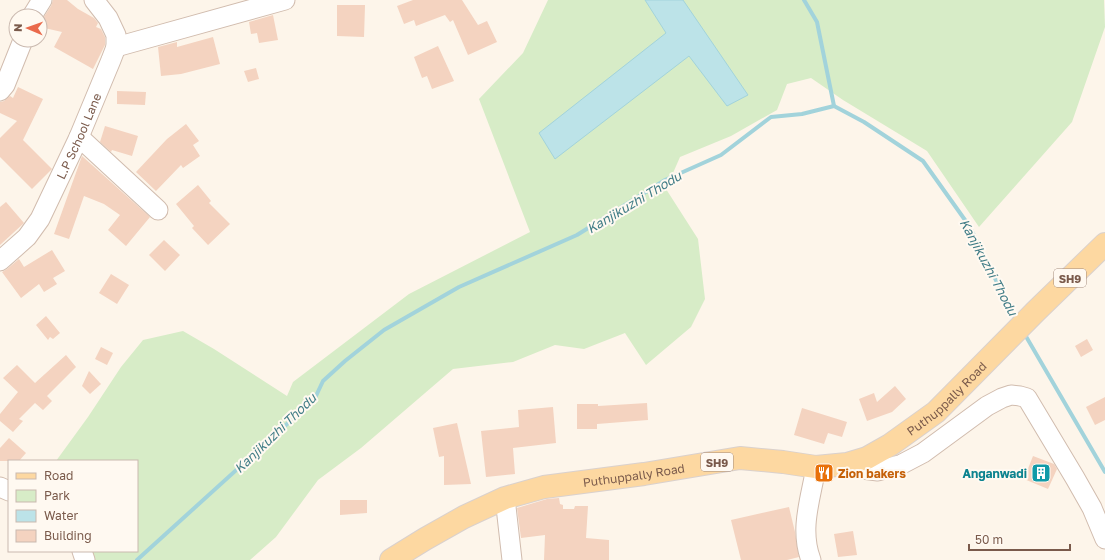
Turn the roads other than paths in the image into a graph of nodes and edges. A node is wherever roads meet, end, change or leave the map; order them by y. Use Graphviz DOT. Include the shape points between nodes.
graph roads {
  1 [pos="94,0"];
  2 [pos="285,0"];
  3 [pos="116,47"];
  4 [pos="20,48"];
  5 [pos="0,91"];
  6 [pos="79,137"];
  7 [pos="158,210"];
  8 [pos="1105,244"];
  9 [pos="0,261"];
  10 [pos="847,464"];
  11 [pos="816,467"];
  12 [pos="505,498"];
  13 [pos="1104,534"];
  14 [pos="391,560"];
  15 [pos="512,560"];
  16 [pos="811,560"];
  1 -- 3 [label="street" via="108,18 116,35"];
  2 -- 3 [label="street"];
  3 -- 6 [label="street, L.P School Lane"];
  4 -- 5 [label="street" via="5,85"];
  6 -- 7 [label="street"];
  6 -- 9 [label="street, L.P School Lane" via="40,219 27,236"];
  8 -- 10 [label="main road, Puthuppally Road / SH9" via="936,412 890,445 866,458"];
  10 -- 11 [label="main road, Puthuppally Road / SH9"];
  10 -- 13 [label="street" via="878,471 902,464 923,453 988,406 1011,395 1020,396 1027,398 1092,508"];
  11 -- 12 [label="main road, Puthuppally Road / SH9" via="740,458 544,487"];
  11 -- 16 [label="street" via="805,523 806,545"];
  12 -- 14 [label="main road, Puthuppally Road / SH9" via="464,517"];
  12 -- 15 [label="street"];
}
